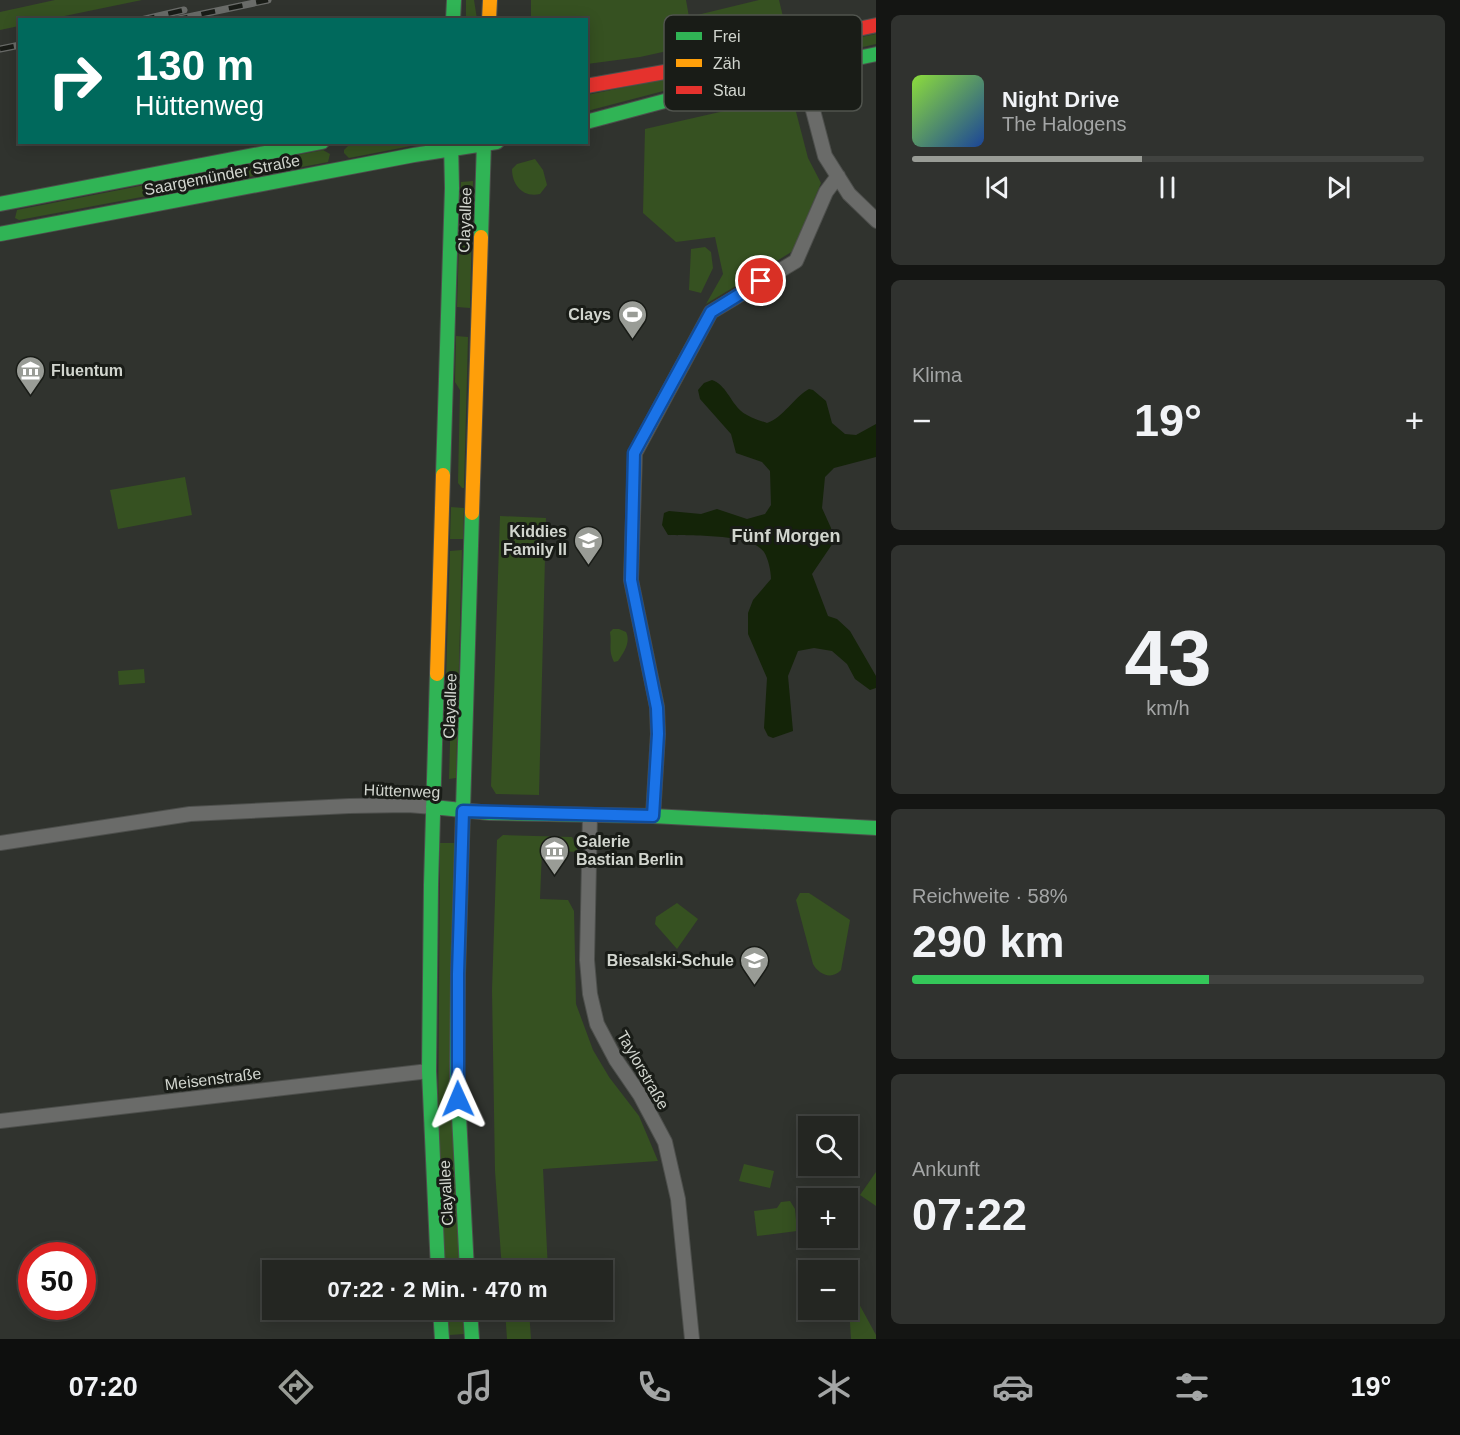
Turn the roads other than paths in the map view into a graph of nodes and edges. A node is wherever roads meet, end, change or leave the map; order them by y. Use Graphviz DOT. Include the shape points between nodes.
graph roads {
  1 [pos="454,0"];
  2 [pos="490,0"];
  3 [pos="453,18"];
  4 [pos="489,18"];
  5 [pos="664,72"];
  6 [pos="588,86"];
  7 [pos="664,102"];
  8 [pos="814,111"];
  9 [pos="588,121"];
  10 [pos="312,144"];
  11 [pos="476,144"];
  12 [pos="489,144"];
  13 [pos="451,146"];
  14 [pos="838,176"];
  15 [pos="0,204"];
  16 [pos="876,221"];
  17 [pos="0,234"];
  18 [pos="433,807"];
  19 [pos="463,811"];
  20 [pos="590,815"];
  21 [pos="653,816"];
  22 [pos="876,828"];
  23 [pos="0,843"];
  24 [pos="429,1071"];
  25 [pos="0,1120"];
  26 [pos="438,1260"];
  27 [pos="466,1260"];
  28 [pos="441,1320"];
  29 [pos="471,1320"];
  30 [pos="442,1339"];
  31 [pos="472,1339"];
  32 [pos="692,1339"];
  1 -- 3 [label="main road"];
  2 -- 4 [label="main road"];
  5 -- 6 [label="main road"];
  7 -- 9 [label="main road"];
  8 -- 14 [label="street" via="825,156"];
  10 -- 15 [label="main road, Saargemünder Straße"];
  11 -- 13 [label="main road, Saargemünder Straße"];
  12 -- 19 [label="main road, Clayallee"];
  13 -- 17 [label="main road, Saargemünder Straße"];
  13 -- 18 [label="main road, Clayallee"];
  14 -- 16 [label="street" via="849,194"];
  14 -- 21 [label="street" via="826,192 796,261 711,312 634,453 631,580 657,708"];
  18 -- 19 [label="main road, Hüttenweg"];
  18 -- 23 [label="street, Hüttenweg" via="348,806 190,814"];
  18 -- 24 [label="main road, Clayallee"];
  19 -- 20 [label="main road, Hüttenweg"];
  19 -- 27 [label="main road, Clayallee" via="457,1077"];
  20 -- 21 [label="main road, Hüttenweg"];
  20 -- 32 [label="street, Taylorstraße" via="590,994 597,1024 665,1142 678,1199"];
  21 -- 22 [label="main road, Hüttenweg"];
  24 -- 25 [label="street, Meisenstraße"];
  24 -- 26 [label="main road, Clayallee"];
  28 -- 30 [label="main road"];
  29 -- 31 [label="main road"];
}
